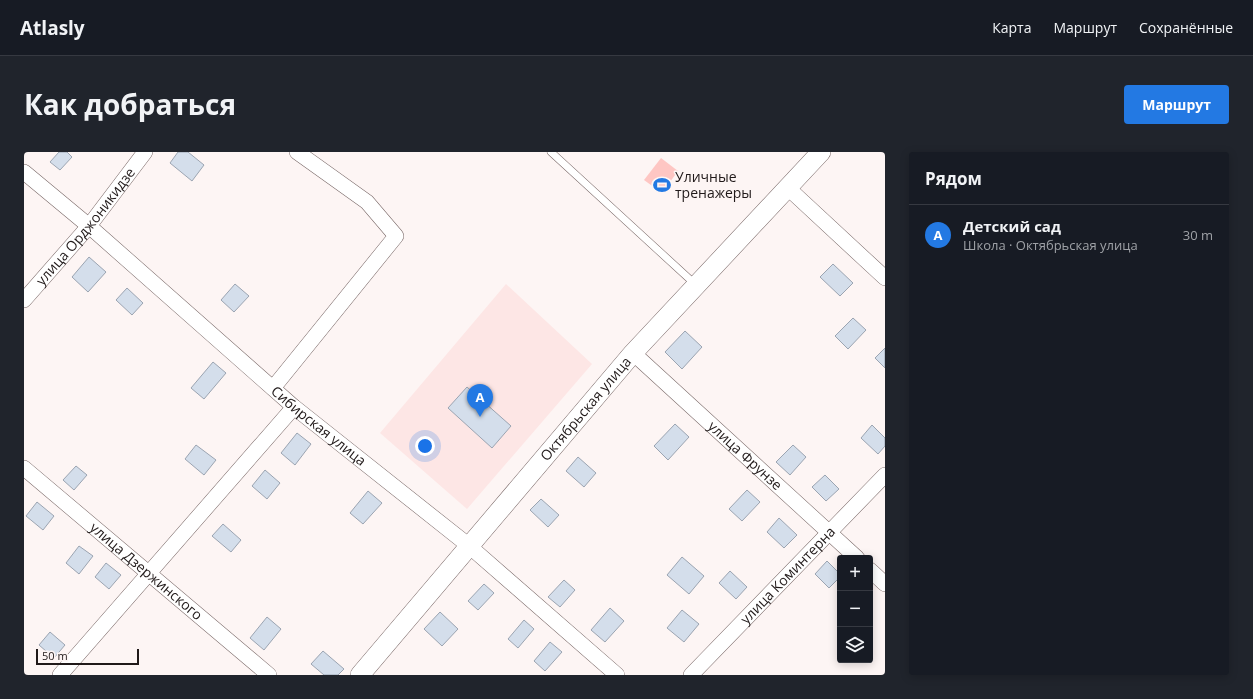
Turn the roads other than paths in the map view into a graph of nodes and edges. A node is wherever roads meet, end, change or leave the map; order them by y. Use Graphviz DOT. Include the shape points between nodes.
graph roads {
  1 [pos="145,152"];
  2 [pos="296,152"];
  3 [pos="551,152"];
  4 [pos="821,152"];
  5 [pos="24,172"];
  6 [pos="788,188"];
  7 [pos="89,226"];
  8 [pos="885,278"];
  9 [pos="697,286"];
  10 [pos="24,300"];
  11 [pos="633,353"];
  12 [pos="273,388"];
  13 [pos="294,407"];
  14 [pos="24,468"];
  15 [pos="885,475"];
  16 [pos="829,532"];
  17 [pos="468,545"];
  18 [pos="854,555"];
  19 [pos="148,573"];
  20 [pos="873,573"];
  21 [pos="885,584"];
  22 [pos="60,675"];
  23 [pos="270,675"];
  24 [pos="360,675"];
  25 [pos="617,675"];
  26 [pos="691,675"];
  1 -- 7 [label="street, улица Орджоникидзе"];
  2 -- 12 [label="street" via="367,202 396,236"];
  3 -- 9 [label="lane"];
  4 -- 6 [label="street, Октябрьская улица"];
  5 -- 7 [label="street, Сибирская улица"];
  6 -- 8 [label="street"];
  6 -- 9 [label="street, Октябрьская улица"];
  7 -- 10 [label="street, улица Орджоникидзе"];
  7 -- 12 [label="street, Сибирская улица"];
  9 -- 11 [label="street, Октябрьская улица"];
  11 -- 16 [label="street, улица Фрунзе"];
  11 -- 17 [label="street, Октябрьская улица"];
  12 -- 13 [label="street, Сибирская улица"];
  13 -- 17 [label="street, Сибирская улица"];
  13 -- 19 [label="street"];
  14 -- 19 [label="street, улица Дзержинского"];
  15 -- 16 [label="street, улица Коминтерна"];
  16 -- 18 [label="street, улица Фрунзе"];
  16 -- 26 [label="street, улица Коминтерна"];
  17 -- 24 [label="street, Октябрьская улица"];
  17 -- 25 [label="street, Сибирская улица"];
  19 -- 22 [label="street"];
  19 -- 23 [label="street, улица Дзержинского"];
  20 -- 21 [label="street"];
}
